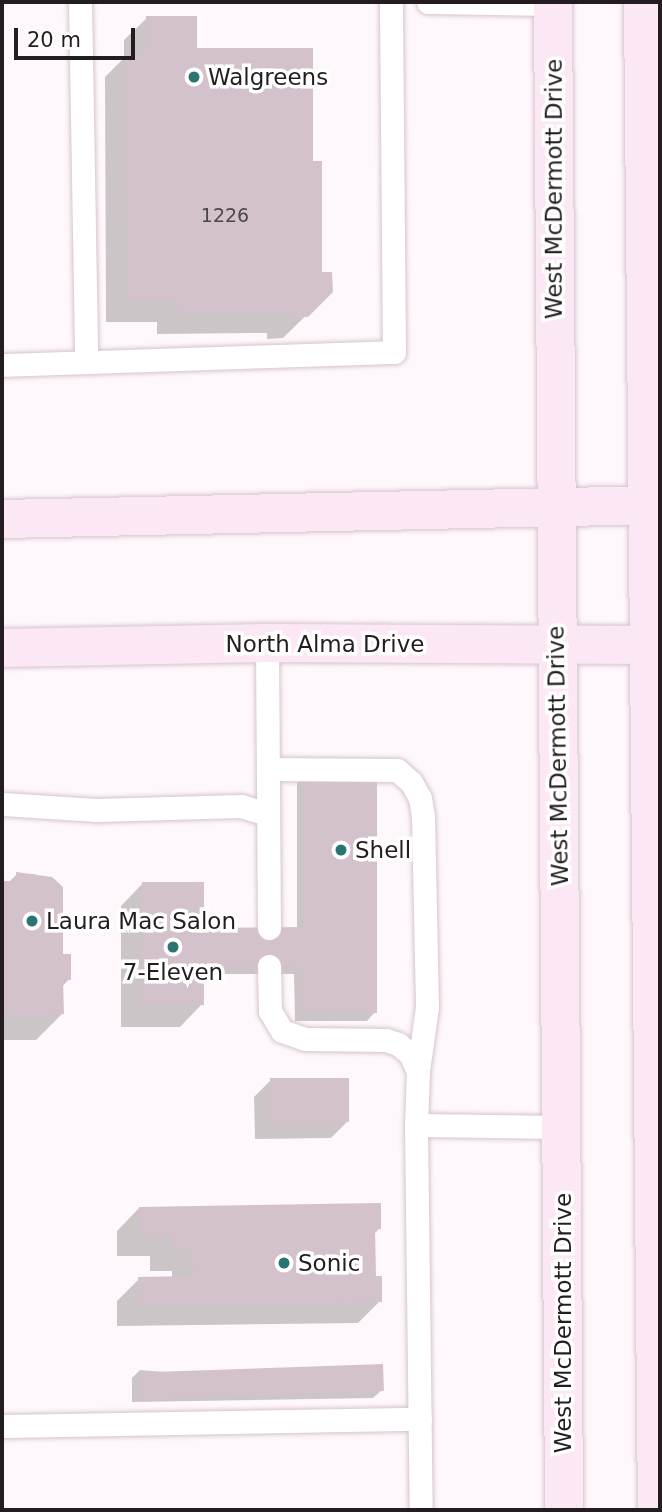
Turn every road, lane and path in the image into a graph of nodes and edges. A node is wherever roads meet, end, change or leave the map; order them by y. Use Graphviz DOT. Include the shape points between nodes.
graph roads {
  1 [pos="80,2"];
  2 [pos="391,2"];
  3 [pos="428,2"];
  4 [pos="553,3"];
  5 [pos="649,17"];
  6 [pos="86,362"];
  7 [pos="2,365"];
  8 [pos="654,505"];
  9 [pos="557,506"];
  10 [pos="2,519"];
  11 [pos="267,643"];
  12 [pos="654,645"];
  13 [pos="557,646"];
  14 [pos="2,648"];
  15 [pos="268,769"];
  16 [pos="2,804"];
  17 [pos="268,814"];
  18 [pos="269,928"];
  19 [pos="269,966"];
  20 [pos="418,1071"];
  21 [pos="416,1125"];
  22 [pos="562,1126"];
  23 [pos="658,1243"];
  24 [pos="421,1419"];
  25 [pos="2,1426"];
  26 [pos="421,1510"];
  27 [pos="564,1510"];
  28 [pos="657,1510"];
  1 -- 6 [label="lane"];
  2 -- 6 [label="lane" via="394,352"];
  3 -- 4 [label="lane"];
  4 -- 9 [label="main road, West McDermott Drive"];
  5 -- 8 [label="main road"];
  6 -- 7 [label="lane"];
  8 -- 9 [label="main road"];
  8 -- 12 [label="main road"];
  9 -- 10 [label="main road"];
  9 -- 13 [label="main road, West McDermott Drive"];
  11 -- 13 [label="main road, North Alma Drive"];
  11 -- 14 [label="main road, North Alma Drive"];
  11 -- 15 [label="lane"];
  12 -- 13 [label="main road, North Alma Drive"];
  12 -- 23 [label="main road"];
  13 -- 22 [label="main road, West McDermott Drive"];
  15 -- 17 [label="lane"];
  15 -- 20 [label="lane" via="397,770 420,798 427,1007"];
  16 -- 17 [label="lane" via="97,810 241,806"];
  17 -- 18 [label="lane"];
  19 -- 20 [label="lane" via="270,1011 282,1031 305,1039 386,1040 410,1054"];
  20 -- 21 [label="lane"];
  21 -- 22 [label="lane"];
  21 -- 24 [label="lane"];
  22 -- 27 [label="main road, West McDermott Drive"];
  23 -- 28 [label="main road"];
  24 -- 25 [label="lane"];
  24 -- 26 [label="lane"];
}
